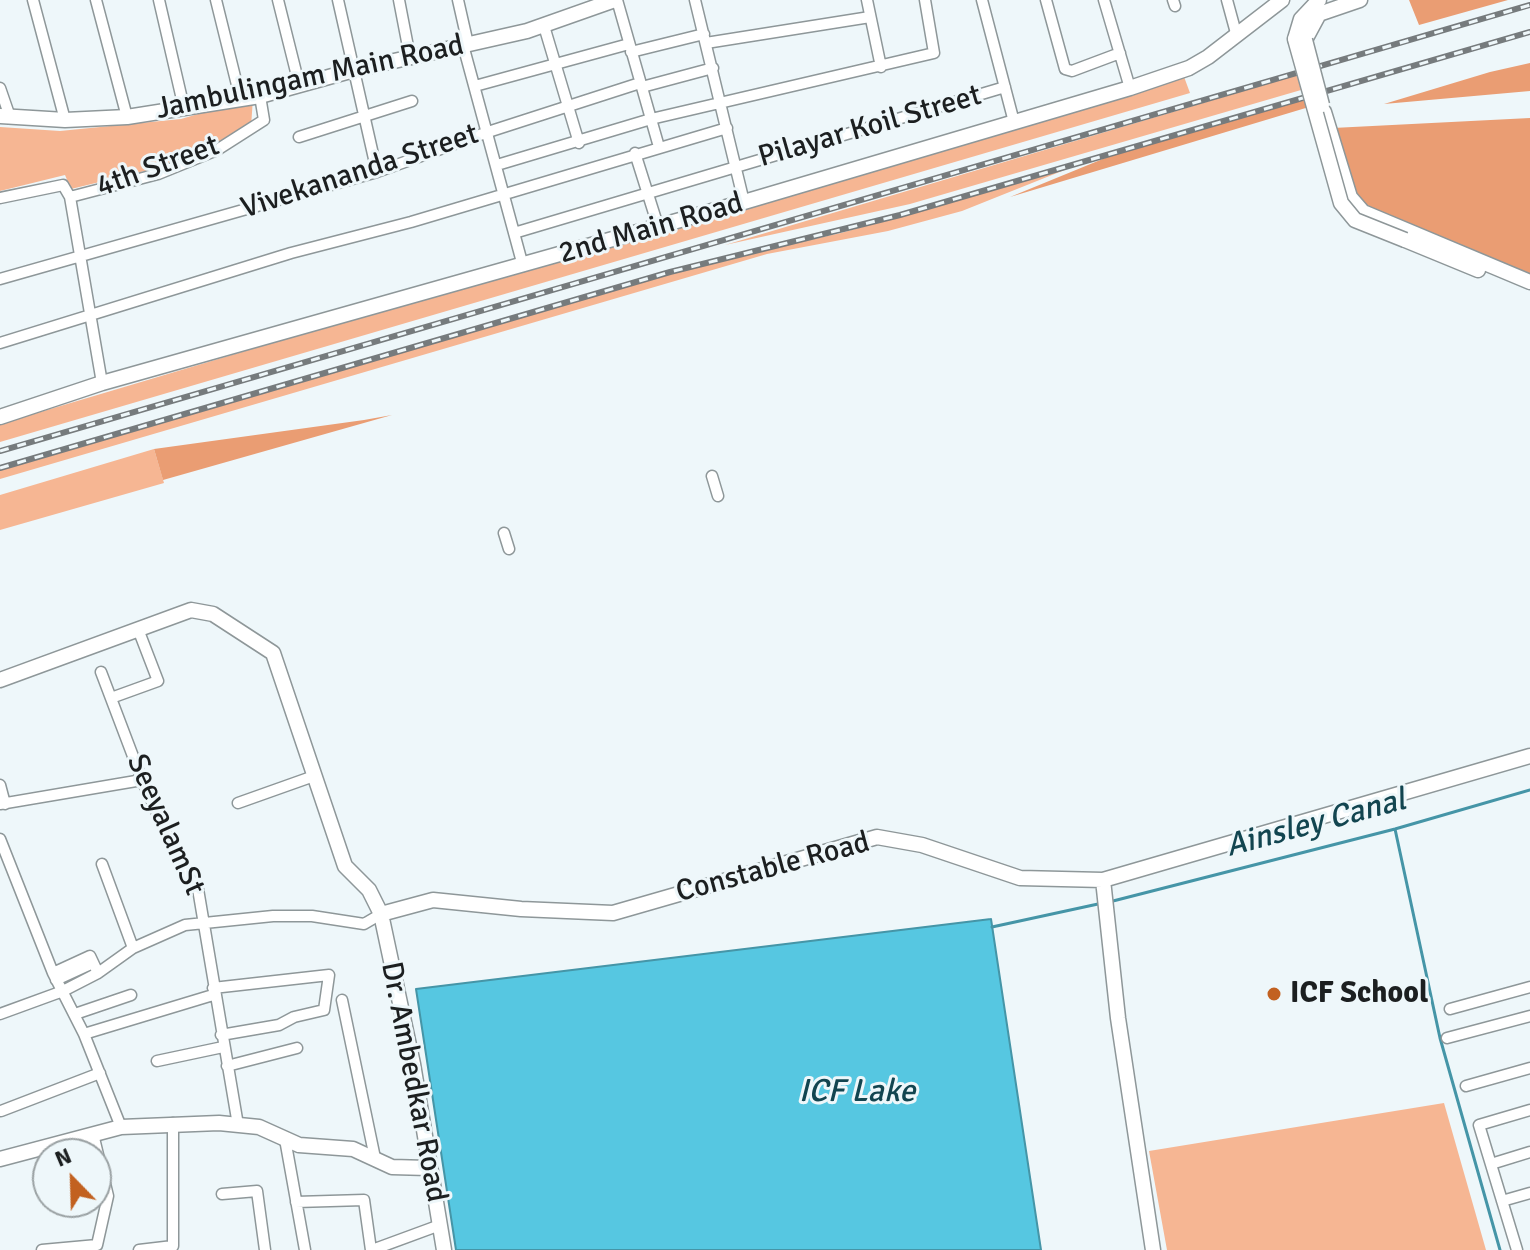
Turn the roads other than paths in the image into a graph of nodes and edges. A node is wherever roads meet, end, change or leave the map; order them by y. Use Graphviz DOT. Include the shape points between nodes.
graph roads {
  1 [pos="33,0"];
  2 [pos="96,0"];
  3 [pos="159,0"];
  4 [pos="216,0"];
  5 [pos="278,0"];
  6 [pos="338,0"];
  7 [pos="399,0"];
  8 [pos="458,0"];
  9 [pos="616,0"];
  10 [pos="695,0"];
  11 [pos="867,0"];
  12 [pos="925,0"];
  13 [pos="982,0"];
  14 [pos="1046,0"];
  15 [pos="1104,0"];
  16 [pos="1227,0"];
  17 [pos="1282,0"];
  18 [pos="1319,0"];
  19 [pos="1360,0"];
  20 [pos="577,7"];
  21 [pos="870,17"];
  22 [pos="544,26"];
  23 [pos="1236,33"];
  24 [pos="705,38"];
  25 [pos="1300,39"];
  26 [pos="466,45"];
  27 [pos="630,48"];
  28 [pos="1120,53"];
  29 [pos="410,57"];
  30 [pos="556,66"];
  31 [pos="881,67"];
  32 [pos="713,68"];
  33 [pos="354,70"];
  34 [pos="299,84"];
  35 [pos="641,85"];
  36 [pos="475,86"];
  37 [pos="1005,87"];
  38 [pos="0,88"];
  39 [pos="1130,88"];
  40 [pos="260,96"];
  41 [pos="240,97"];
  42 [pos="412,101"];
  43 [pos="720,102"];
  44 [pos="569,107"];
  45 [pos="184,108"];
  46 [pos="364,114"];
  47 [pos="5,116"];
  48 [pos="127,117"];
  49 [pos="651,119"];
  50 [pos="65,120"];
  51 [pos="1014,122"];
  52 [pos="727,128"];
  53 [pos="488,132"];
  54 [pos="299,137"];
  55 [pos="579,143"];
  56 [pos="659,147"];
  57 [pos="635,153"];
  58 [pos="497,165"];
  59 [pos="735,166"];
  60 [pos="377,172"];
  61 [pos="648,191"];
  62 [pos="504,193"];
  63 [pos="70,197"];
  64 [pos="0,198"];
  65 [pos="744,202"];
  66 [pos="658,226"];
  67 [pos="514,233"];
  68 [pos="1402,233"];
  69 [pos="79,258"];
  70 [pos="523,266"];
  71 [pos="0,279"];
  72 [pos="1530,282"];
  73 [pos="1530,291"];
  74 [pos="89,315"];
  75 [pos="0,343"];
  76 [pos="102,383"];
  77 [pos="0,417"];
  78 [pos="712,476"];
  79 [pos="718,496"];
  80 [pos="504,533"];
  81 [pos="509,549"];
  82 [pos="138,629"];
  83 [pos="103,642"];
  84 [pos="0,671"];
  85 [pos="101,672"];
  86 [pos="0,680"];
  87 [pos="111,698"];
  88 [pos="1530,756"];
  89 [pos="314,776"];
  90 [pos="142,780"];
  91 [pos="0,785"];
  92 [pos="238,803"];
  93 [pos="3,804"];
  94 [pos="0,839"];
  95 [pos="102,864"];
  96 [pos="1103,880"];
  97 [pos="381,914"];
  98 [pos="204,921"];
  99 [pos="133,948"];
  100 [pos="96,968"];
  101 [pos="54,976"];
  102 [pos="1530,987"];
  103 [pos="63,991"];
  104 [pos="213,991"];
  105 [pos="131,995"];
  106 [pos="342,1000"];
  107 [pos="1450,1009"];
  108 [pos="0,1014"];
  109 [pos="75,1014"];
  110 [pos="1530,1016"];
  111 [pos="84,1034"];
  112 [pos="1447,1038"];
  113 [pos="222,1041"];
  114 [pos="297,1048"];
  115 [pos="157,1061"];
  116 [pos="227,1066"];
  117 [pos="1530,1068"];
  118 [pos="100,1073"];
  119 [pos="1466,1086"];
  120 [pos="1530,1110"];
  121 [pos="1,1111"];
  122 [pos="173,1123"];
  123 [pos="238,1125"];
  124 [pos="121,1127"];
  125 [pos="93,1134"];
  126 [pos="285,1139"];
  127 [pos="1530,1152"];
  128 [pos="375,1158"];
  129 [pos="0,1159"];
  130 [pos="1491,1164"];
  131 [pos="428,1168"];
  132 [pos="1530,1193"];
  133 [pos="222,1194"];
  134 [pos="1502,1201"];
  135 [pos="296,1202"];
  136 [pos="440,1225"];
  137 [pos="101,1248"];
  138 [pos="42,1250"];
  139 [pos="139,1250"];
  140 [pos="265,1250"];
  141 [pos="305,1250"];
  142 [pos="371,1250"];
  143 [pos="444,1250"];
  144 [pos="1153,1250"];
  145 [pos="1517,1250"];
  1 -- 50 [label="street"];
  2 -- 48 [label="street"];
  3 -- 45 [label="street"];
  4 -- 41 [label="street"];
  5 -- 34 [label="street"];
  6 -- 33 [label="street"];
  7 -- 29 [label="street"];
  8 -- 26 [label="street"];
  9 -- 20 [label="street, Jambulingam Main Road"];
  9 -- 27 [label="street"];
  10 -- 24 [label="street"];
  11 -- 21 [label="street"];
  12 -- 31 [label="street" via="935,52"];
  13 -- 37 [label="street"];
  14 -- 28 [label="street" via="1065,69"];
  15 -- 28 [label="street"];
  16 -- 23 [label="street"];
  17 -- 23 [label="street, 2nd Main Road"];
  18 -- 25 [label="street" via="1301,19"];
  19 -- 25 [label="street" via="1319,14"];
  20 -- 22 [label="street, Jambulingam Main Road"];
  21 -- 24 [label="street"];
  21 -- 31 [label="street"];
  22 -- 26 [label="street, Jambulingam Main Road"];
  22 -- 30 [label="street"];
  23 -- 39 [label="street, 2nd Main Road" via="1189,68"];
  24 -- 27 [label="street"];
  24 -- 32 [label="street"];
  25 -- 68 [label="street, bridge" via="1354,203"];
  25 -- 68 [label="street, bridge" via="1341,203 1355,220"];
  26 -- 29 [label="street, Jambulingam Main Road"];
  26 -- 36 [label="street"];
  27 -- 30 [label="street"];
  27 -- 35 [label="street"];
  28 -- 39 [label="street"];
  29 -- 33 [label="street, Jambulingam Main Road"];
  30 -- 36 [label="street"];
  30 -- 44 [label="street"];
  31 -- 43 [label="street"];
  32 -- 35 [label="street, Vivekananda Street"];
  32 -- 43 [label="street"];
  33 -- 34 [label="street, Jambulingam Main Road"];
  33 -- 46 [label="street"];
  34 -- 40 [label="street, Jambulingam Main Road"];
  35 -- 44 [label="street, Vivekananda Street"];
  35 -- 49 [label="street"];
  36 -- 53 [label="street"];
  37 -- 51 [label="street"];
  37 -- 59 [label="street, Pilayar Koil Street"];
  38 -- 47 [label="street"];
  39 -- 51 [label="street, 2nd Main Road"];
  40 -- 41 [label="street, Jambulingam Main Road"];
  40 -- 63 [label="street, 4th Street" via="264,120 217,150 158,174"];
  41 -- 45 [label="street, Jambulingam Main Road"];
  42 -- 46 [label="street"];
  43 -- 49 [label="street"];
  43 -- 52 [label="street"];
  44 -- 53 [label="street, Vivekananda Street"];
  44 -- 55 [label="street"];
  45 -- 48 [label="street, Jambulingam Main Road"];
  46 -- 54 [label="street"];
  46 -- 60 [label="street"];
  47 -- 50 [label="street, Jambulingam Main Road"];
  48 -- 50 [label="street, Jambulingam Main Road"];
  49 -- 55 [label="street"];
  49 -- 56 [label="street"];
  51 -- 65 [label="street, 2nd Main Road"];
  52 -- 56 [label="street"];
  52 -- 59 [label="street"];
  53 -- 58 [label="street"];
  53 -- 60 [label="street, Vivekananda Street"];
  55 -- 58 [label="street"];
  56 -- 57 [label="street"];
  57 -- 61 [label="street"];
  57 -- 62 [label="street"];
  58 -- 62 [label="street"];
  59 -- 61 [label="street, Pilayar Koil Street"];
  59 -- 65 [label="street"];
  60 -- 69 [label="street, Vivekananda Street"];
  61 -- 66 [label="street"];
  61 -- 67 [label="street, Pilayar Koil Street"];
  62 -- 67 [label="street"];
  62 -- 74 [label="street"];
  63 -- 64 [label="street" via="63,185"];
  63 -- 69 [label="street"];
  65 -- 66 [label="street, 2nd Main Road"];
  66 -- 70 [label="street, 2nd Main Road"];
  67 -- 70 [label="street"];
  68 -- 72 [label="street"];
  68 -- 73 [label="street"];
  69 -- 71 [label="street, Vivekananda Street"];
  69 -- 74 [label="street"];
  70 -- 76 [label="street, 2nd Main Road"];
  74 -- 75 [label="street"];
  74 -- 76 [label="street"];
  76 -- 77 [label="street, 2nd Main Road"];
  78 -- 79 [label="street"];
  80 -- 81 [label="street"];
  82 -- 83 [label="street"];
  82 -- 87 [label="street" via="158,681"];
  82 -- 89 [label="street" via="191,610 213,614 273,653"];
  83 -- 84 [label="street" via="70,647"];
  83 -- 86 [label="street"];
  85 -- 87 [label="street, SeeyalamSt"];
  87 -- 90 [label="street, SeeyalamSt"];
  88 -- 96 [label="street, Constable Road"];
  89 -- 92 [label="street"];
  89 -- 97 [label="street" via="345,866 369,890"];
  90 -- 93 [label="street"];
  90 -- 98 [label="street, SeeyalamSt" via="183,870 198,889"];
  91 -- 93 [label="street"];
  94 -- 101 [label="street"];
  95 -- 99 [label="street"];
  96 -- 97 [label="street, Constable Road" via="1020,878 922,845 877,837 613,913 433,900"];
  96 -- 144 [label="street"];
  97 -- 98 [label="street" via="364,924 312,916"];
  97 -- 131 [label="street, Dr. Ambedkar Road" via="413,1064"];
  98 -- 99 [label="street"];
  98 -- 104 [label="street, SeeyalamSt"];
  99 -- 100 [label="street"];
  100 -- 101 [label="street" via="90,956"];
  100 -- 103 [label="street"];
  101 -- 103 [label="street"];
  102 -- 107 [label="street"];
  103 -- 108 [label="street"];
  103 -- 109 [label="street"];
  104 -- 111 [label="street"];
  104 -- 113 [label="street, SeeyalamSt"];
  104 -- 113 [label="street" via="329,975 324,1010"];
  105 -- 109 [label="street"];
  106 -- 128 [label="street"];
  109 -- 111 [label="street"];
  110 -- 112 [label="street"];
  111 -- 118 [label="street"];
  113 -- 115 [label="street"];
  113 -- 116 [label="street, SeeyalamSt"];
  114 -- 116 [label="street"];
  116 -- 123 [label="street, SeeyalamSt"];
  117 -- 119 [label="street"];
  118 -- 121 [label="street"];
  118 -- 124 [label="street"];
  120 -- 130 [label="street" via="1479,1125"];
  122 -- 123 [label="street"];
  122 -- 124 [label="street"];
  122 -- 139 [label="street" via="173,1246"];
  123 -- 126 [label="street" via="259,1127"];
  124 -- 125 [label="street"];
  125 -- 129 [label="street"];
  125 -- 137 [label="street" via="108,1196"];
  126 -- 128 [label="street" via="353,1149"];
  126 -- 135 [label="street"];
  127 -- 130 [label="street"];
  128 -- 131 [label="street" via="392,1167"];
  130 -- 134 [label="street"];
  131 -- 136 [label="street, Dr. Ambedkar Road"];
  132 -- 134 [label="street"];
  133 -- 140 [label="street" via="257,1191"];
  134 -- 145 [label="street"];
  135 -- 141 [label="street"];
  135 -- 142 [label="street" via="364,1200"];
  136 -- 142 [label="street"];
  136 -- 143 [label="street, Dr. Ambedkar Road"];
  137 -- 138 [label="street"];
}
